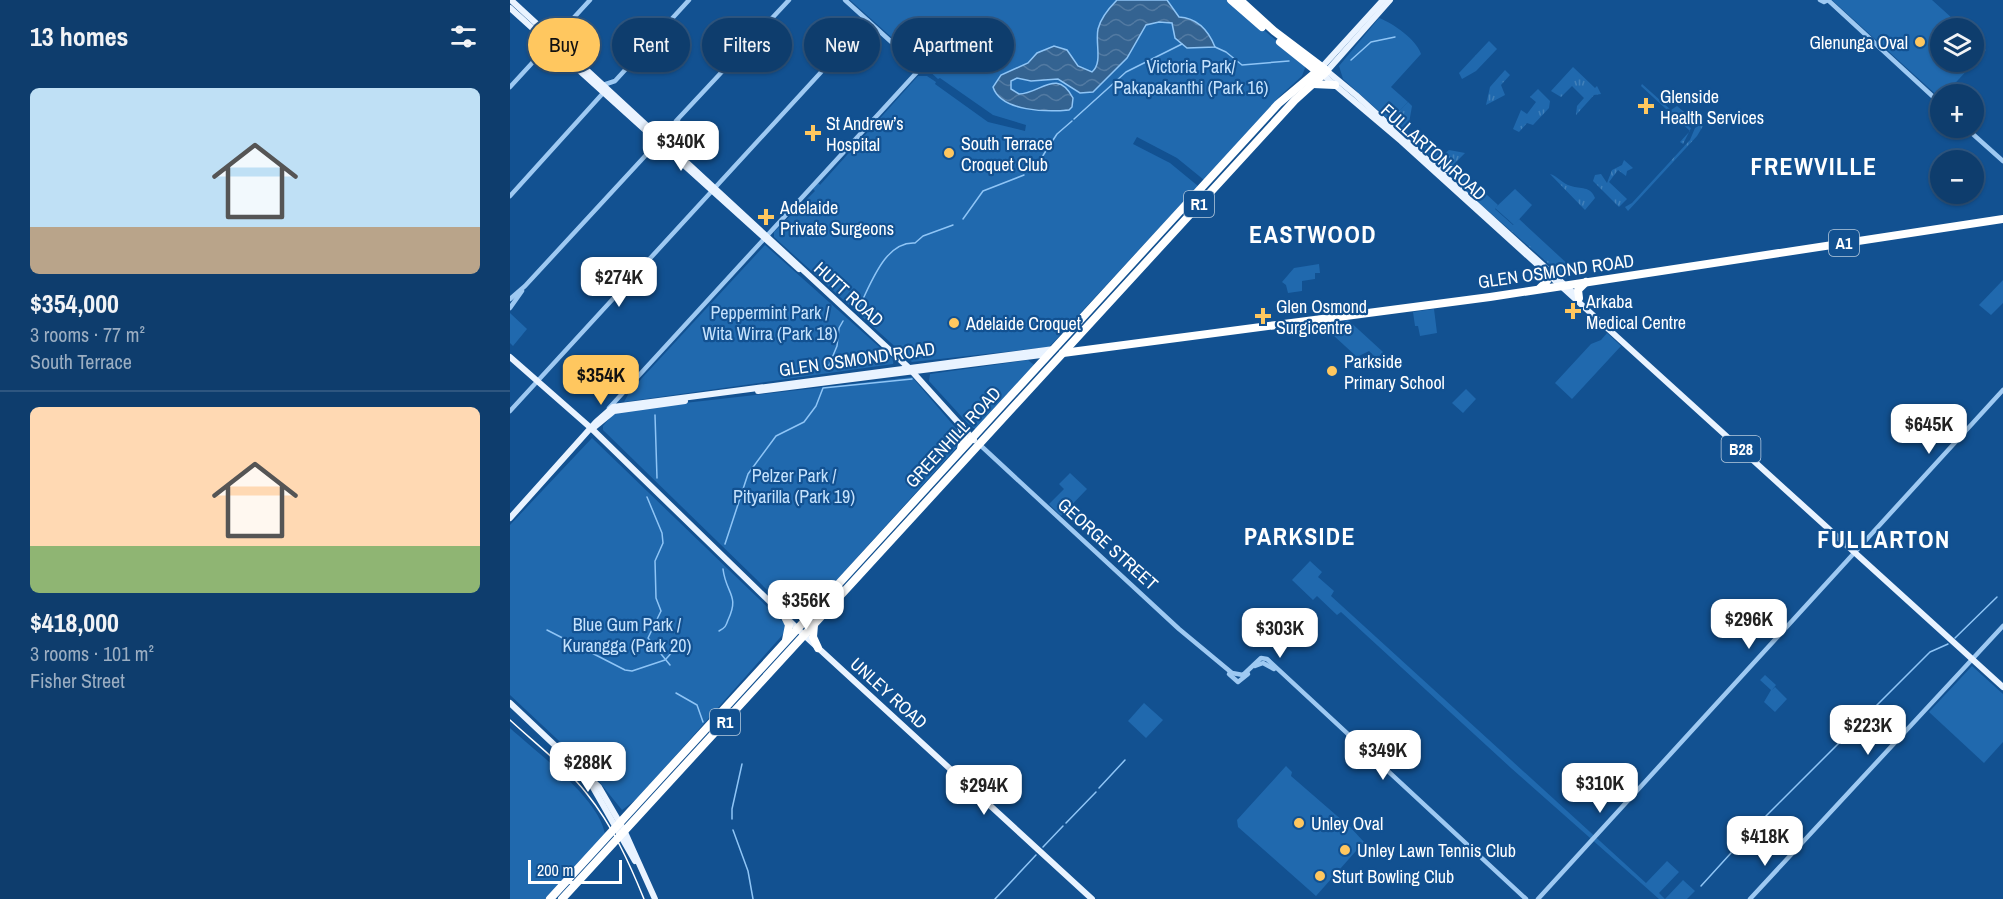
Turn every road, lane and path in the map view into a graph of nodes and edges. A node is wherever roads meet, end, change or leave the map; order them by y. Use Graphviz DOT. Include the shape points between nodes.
graph roads {
  1 [pos="512,0"];
  2 [pos="590,0"];
  3 [pos="689,0"];
  4 [pos="789,0"];
  5 [pos="845,0"];
  6 [pos="1231,0"];
  7 [pos="1240,0"];
  8 [pos="1383,0"];
  9 [pos="1390,0"];
  10 [pos="1825,0"];
  11 [pos="510,8"];
  12 [pos="524,16"];
  13 [pos="574,18"];
  14 [pos="865,18"];
  15 [pos="528,19"];
  16 [pos="880,32"];
  17 [pos="1304,61"];
  18 [pos="1338,62"];
  19 [pos="528,68"];
  20 [pos="1322,71"];
  21 [pos="584,72"];
  22 [pos="588,72"];
  23 [pos="821,72"];
  24 [pos="615,81"];
  25 [pos="1335,81"];
  26 [pos="1313,84"];
  27 [pos="603,85"];
  28 [pos="510,87"];
  29 [pos="1297,88"];
  30 [pos="604,92"];
  31 [pos="613,93"];
  32 [pos="1930,94"];
  33 [pos="1977,138"];
  34 [pos="661,139"];
  35 [pos="2003,161"];
  36 [pos="1438,169"];
  37 [pos="1453,169"];
  38 [pos="713,189"];
  39 [pos="510,196"];
  40 [pos="2003,219"];
  41 [pos="766,238"];
  42 [pos="1547,275"];
  43 [pos="1587,281"];
  44 [pos="525,286"];
  45 [pos="1563,286"];
  46 [pos="1539,289"];
  47 [pos="1579,298"];
  48 [pos="510,299"];
  49 [pos="510,308"];
  50 [pos="1612,333"];
  51 [pos="1076,338"];
  52 [pos="1112,344"];
  53 [pos="1085,346"];
  54 [pos="1065,350"];
  55 [pos="510,351"];
  56 [pos="1052,351"];
  57 [pos="512,358"];
  58 [pos="908,367"];
  59 [pos="913,372"];
  60 [pos="538,380"];
  61 [pos="803,383"];
  62 [pos="627,389"];
  63 [pos="2003,390"];
  64 [pos="623,407"];
  65 [pos="1000,407"];
  66 [pos="607,410"];
  67 [pos="510,411"];
  68 [pos="1007,413"];
  69 [pos="961,426"];
  70 [pos="591,429"];
  71 [pos="972,438"];
  72 [pos="979,444"];
  73 [pos="961,450"];
  74 [pos="953,458"];
  75 [pos="961,463"];
  76 [pos="903,513"];
  77 [pos="510,518"];
  78 [pos="910,519"];
  79 [pos="868,551"];
  80 [pos="1855,553"];
  81 [pos="878,554"];
  82 [pos="858,562"];
  83 [pos="868,565"];
  84 [pos="816,609"];
  85 [pos="826,611"];
  86 [pos="785,617"];
  87 [pos="816,621"];
  88 [pos="2003,626"];
  89 [pos="801,632"];
  90 [pos="785,642"];
  91 [pos="793,647"];
  92 [pos="819,648"];
  93 [pos="1972,659"];
  94 [pos="779,662"];
  95 [pos="756,673"];
  96 [pos="2003,687"];
  97 [pos="510,703"];
  98 [pos="510,707"];
  99 [pos="689,746"];
  100 [pos="700,749"];
  101 [pos="667,770"];
  102 [pos="670,781"];
  103 [pos="636,804"];
  104 [pos="647,806"];
  105 [pos="618,824"];
  106 [pos="622,832"];
  107 [pos="580,866"];
  108 [pos="589,868"];
  109 [pos="550,899"];
  110 [pos="561,899"];
  111 [pos="655,899"];
  112 [pos="1092,899"];
  113 [pos="1526,899"];
  114 [pos="1538,899"];
  115 [pos="1750,899"];
  1 -- 12 [label="main road"];
  2 -- 13 [label="street"];
  3 -- 24 [label="street"];
  4 -- 34 [label="street"];
  5 -- 14 [label="street"];
  6 -- 17 [label="highway, FULLARTON ROAD"];
  7 -- 20 [label="highway, FULLARTON ROAD"];
  8 -- 20 [label="main road, GREENHILL ROAD"];
  9 -- 18 [label="main road, GREENHILL ROAD"];
  10 -- 32 [label="street"];
  11 -- 12 [label="main road"];
  12 -- 15 [label="main road"];
  16 -- 41 [label="street" via="919,67 916,74"];
  17 -- 20 [label="highway, FULLARTON ROAD"];
  17 -- 29 [label="highway" via="1306,73"];
  18 -- 20 [label="main road, GREENHILL ROAD"];
  18 -- 25 [label="main road"];
  19 -- 28 [label="street"];
  20 -- 25 [label="main road, FULLARTON ROAD"];
  20 -- 26 [label="highway, GREENHILL ROAD / R1"];
  20 -- 29 [label="highway, GREENHILL ROAD"];
  21 -- 30 [label="main road"];
  22 -- 27 [label="main road"];
  23 -- 38 [label="street"];
  24 -- 27 [label="street"];
  24 -- 31 [label="street"];
  25 -- 26 [label="highway"];
  25 -- 36 [label="main road, FULLARTON ROAD"];
  25 -- 42 [label="main road, FULLARTON ROAD"];
  26 -- 51 [label="highway, GREENHILL ROAD / R1"];
  27 -- 31 [label="main road"];
  29 -- 56 [label="highway, GREENHILL ROAD / R1"];
  30 -- 34 [label="main road"];
  30 -- 39 [label="street"];
  31 -- 34 [label="main road"];
  33 -- 35 [label="street"];
  34 -- 38 [label="main road, HUTT ROAD"];
  34 -- 44 [label="street"];
  36 -- 37 [label="main road"];
  36 -- 45 [label="main road, FULLARTON ROAD"];
  38 -- 41 [label="main road, HUTT ROAD"];
  38 -- 60 [label="street"];
  40 -- 43 [label="highway, GLEN OSMOND ROAD / A1"];
  41 -- 58 [label="main road, HUTT ROAD"];
  41 -- 62 [label="street"];
  42 -- 45 [label="main road, FULLARTON ROAD"];
  42 -- 46 [label="highway"];
  43 -- 45 [label="highway, GLEN OSMOND ROAD / A1"];
  43 -- 47 [label="highway" via="1578,290"];
  44 -- 48 [label="street"];
  44 -- 49 [label="street"];
  45 -- 46 [label="highway, GLEN OSMOND ROAD"];
  45 -- 47 [label="main road, FULLARTON ROAD / B28"];
  45 -- 50 [label="main road, FULLARTON ROAD / B28"];
  46 -- 52 [label="highway, GLEN OSMOND ROAD"];
  47 -- 50 [label="main road, FULLARTON ROAD / B28"];
  50 -- 80 [label="main road, FULLARTON ROAD / B28"];
  51 -- 53 [label="highway" via="1078,344"];
  51 -- 54 [label="highway, GREENHILL ROAD / R1"];
  52 -- 53 [label="highway, GLEN OSMOND ROAD"];
  52 -- 54 [label="highway, GLEN OSMOND ROAD"];
  53 -- 54 [label="highway, GLEN OSMOND ROAD"];
  54 -- 56 [label="highway, GLEN OSMOND ROAD"];
  54 -- 68 [label="highway, GREENHILL ROAD / R1"];
  55 -- 57 [label="main road, UNLEY ROAD"];
  56 -- 58 [label="main road, GLEN OSMOND ROAD"];
  56 -- 59 [label="main road, GLEN OSMOND ROAD"];
  56 -- 65 [label="highway, GREENHILL ROAD / R1"];
  57 -- 60 [label="main road, UNLEY ROAD"];
  58 -- 59 [label="main road, HUTT ROAD"];
  58 -- 61 [label="main road, GLEN OSMOND ROAD"];
  59 -- 61 [label="main road, GLEN OSMOND ROAD"];
  59 -- 69 [label="main road, HUTT ROAD"];
  60 -- 67 [label="street"];
  60 -- 70 [label="main road, UNLEY ROAD"];
  61 -- 64 [label="main road, GLEN OSMOND ROAD"];
  62 -- 64 [label="street"];
  62 -- 66 [label="street"];
  63 -- 80 [label="street"];
  64 -- 66 [label="main road, GLEN OSMOND ROAD"];
  64 -- 70 [label="main road"];
  65 -- 68 [label="highway"];
  65 -- 71 [label="highway, GREENHILL ROAD / R1"];
  66 -- 70 [label="main road"];
  68 -- 72 [label="highway, GREENHILL ROAD / R1"];
  69 -- 71 [label="main road, HUTT ROAD"];
  69 -- 73 [label="highway"];
  70 -- 77 [label="main road"];
  70 -- 86 [label="main road, UNLEY ROAD"];
  71 -- 72 [label="main road, HUTT ROAD"];
  71 -- 73 [label="highway, GREENHILL ROAD / R1"];
  72 -- 75 [label="highway, GREENHILL ROAD / R1"];
  72 -- 113 [label="street, GEORGE STREET" via="1239,679 1264,660 1286,678"];
  73 -- 74 [label="highway, GREENHILL ROAD / R1"];
  74 -- 75 [label="highway"];
  74 -- 76 [label="highway, GREENHILL ROAD / R1"];
  75 -- 78 [label="highway, GREENHILL ROAD / R1"];
  76 -- 78 [label="highway"];
  76 -- 79 [label="highway, GREENHILL ROAD / R1"];
  78 -- 81 [label="highway, GREENHILL ROAD / R1"];
  79 -- 81 [label="highway" via="870,555"];
  79 -- 82 [label="highway, GREENHILL ROAD / R1"];
  80 -- 93 [label="main road, FULLARTON ROAD / B28"];
  80 -- 114 [label="street"];
  81 -- 83 [label="highway, GREENHILL ROAD / R1"];
  82 -- 83 [label="highway" via="865,560"];
  82 -- 84 [label="highway, GREENHILL ROAD / R1"];
  83 -- 85 [label="highway, GREENHILL ROAD / R1"];
  84 -- 85 [label="highway"];
  84 -- 89 [label="highway, GREENHILL ROAD / R1"];
  85 -- 87 [label="highway, GREENHILL ROAD / R1"];
  86 -- 89 [label="main road, UNLEY ROAD"];
  86 -- 90 [label="highway" via="789,625"];
  87 -- 89 [label="highway, GREENHILL ROAD / R1"];
  87 -- 92 [label="highway" via="812,633"];
  88 -- 93 [label="street"];
  89 -- 90 [label="highway, GREENHILL ROAD / R1"];
  89 -- 91 [label="highway, GREENHILL ROAD / R1"];
  89 -- 92 [label="main road, UNLEY ROAD"];
  90 -- 95 [label="highway, GREENHILL ROAD / R1"];
  91 -- 92 [label="main road" via="803,643"];
  91 -- 94 [label="highway, GREENHILL ROAD / R1"];
  92 -- 112 [label="main road, UNLEY ROAD"];
  93 -- 96 [label="main road, FULLARTON ROAD / B28"];
  93 -- 115 [label="street"];
  94 -- 95 [label="highway" via="774,660"];
  94 -- 100 [label="highway, GREENHILL ROAD / R1"];
  95 -- 99 [label="highway, GREENHILL ROAD / R1"];
  97 -- 105 [label="main road" via="592,779"];
  98 -- 105 [label="main road" via="582,774"];
  99 -- 100 [label="highway" via="699,742"];
  99 -- 101 [label="highway, GREENHILL ROAD / R1"];
  100 -- 102 [label="highway, GREENHILL ROAD / R1"];
  101 -- 102 [label="highway"];
  101 -- 103 [label="highway, GREENHILL ROAD / R1"];
  102 -- 104 [label="highway, GREENHILL ROAD / R1"];
  103 -- 104 [label="highway" via="637,809"];
  103 -- 105 [label="highway, GREENHILL ROAD / R1"];
  104 -- 106 [label="highway, GREENHILL ROAD / R1"];
  105 -- 106 [label="main road"];
  105 -- 107 [label="highway, GREENHILL ROAD / R1"];
  106 -- 108 [label="highway, GREENHILL ROAD / R1"];
  106 -- 111 [label="main road"];
  107 -- 108 [label="highway"];
  107 -- 109 [label="highway, GREENHILL ROAD / R1"];
  108 -- 110 [label="highway, GREENHILL ROAD / R1"];
}
